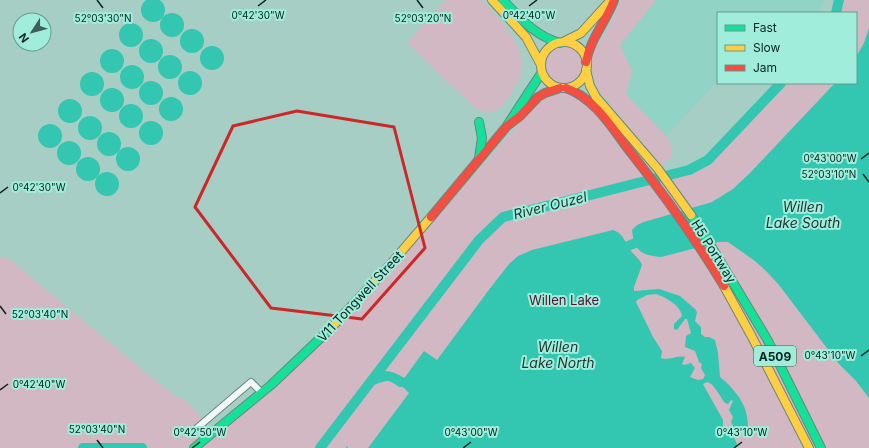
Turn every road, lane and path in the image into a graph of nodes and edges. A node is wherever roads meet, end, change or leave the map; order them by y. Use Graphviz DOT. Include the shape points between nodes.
graph roads {
  1 [pos="492,0"];
  2 [pos="503,0"];
  3 [pos="613,0"];
  4 [pos="562,43"];
  5 [pos="586,66"];
  6 [pos="542,68"];
  7 [pos="563,88"];
  8 [pos="593,100"];
  9 [pos="602,111"];
  10 [pos="479,122"];
  11 [pos="507,126"];
  12 [pos="479,159"];
  13 [pos="262,393"];
  14 [pos="196,428"];
  15 [pos="194,448"];
  16 [pos="809,448"];
  17 [pos="821,448"];
  1 -- 6 [label="main road, A509" via="530,40"];
  2 -- 4 [label="main road, A509" via="539,35 550,41"];
  3 -- 4 [label="main road" via="606,4 581,33"];
  3 -- 5 [label="main road" via="612,8 591,42"];
  4 -- 5 [label="main road, A509" via="578,48 582,52"];
  4 -- 6 [label="main road" via="546,50"];
  5 -- 7 [label="main road" via="584,77 579,82"];
  5 -- 8 [label="main road, H5 Portway / A509"];
  6 -- 7 [label="main road, A509" via="549,82"];
  6 -- 11 [label="main road, V11 Tongwell Street" via="536,83"];
  7 -- 8 [label="main road, H5 Portway / A509"];
  7 -- 11 [label="main road, V11 Tongwell Street" via="545,92"];
  8 -- 9 [label="main road, H5 Portway / A509"];
  9 -- 16 [label="main road, H5 Portway / A509" via="678,215 715,272 754,339"];
  9 -- 17 [label="main road, H5 Portway / A509" via="647,156 678,196 724,266 767,339"];
  10 -- 12 [label="main road" via="482,138"];
  11 -- 12 [label="main road, V11 Tongwell Street"];
  12 -- 13 [label="main road, V11 Tongwell Street" via="407,246 370,286 312,347"];
  13 -- 14 [label="street" via="251,382"];
  13 -- 15 [label="main road, V11 Tongwell Street"];
}
